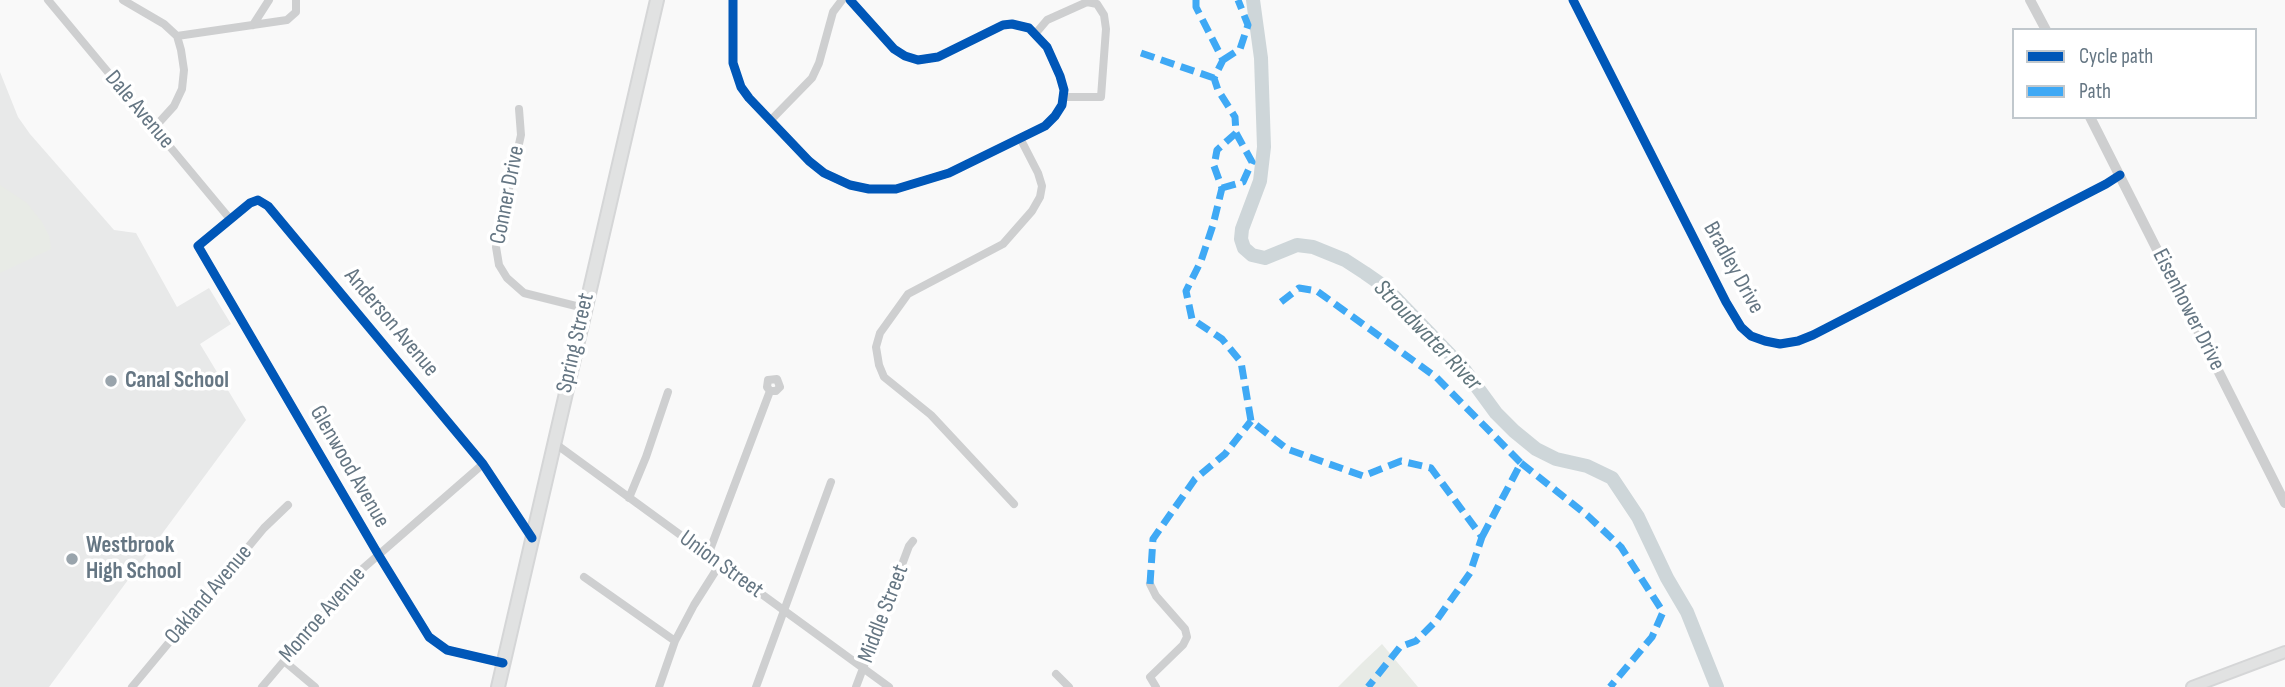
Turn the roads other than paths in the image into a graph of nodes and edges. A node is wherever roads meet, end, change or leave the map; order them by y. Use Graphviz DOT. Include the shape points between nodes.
graph roads {
  1 [pos="48,0"];
  2 [pos="123,0"];
  3 [pos="269,0"];
  4 [pos="296,0"];
  5 [pos="657,0"];
  6 [pos="733,0"];
  7 [pos="842,0"];
  8 [pos="850,0"];
  9 [pos="1573,0"];
  10 [pos="2030,0"];
  11 [pos="253,25"];
  12 [pos="2045,28"];
  13 [pos="1036,33"];
  14 [pos="177,36"];
  15 [pos="1064,97"];
  16 [pos="519,108"];
  17 [pos="2091,119"];
  18 [pos="770,121"];
  19 [pos="154,128"];
  20 [pos="1020,138"];
  21 [pos="2120,174"];
  22 [pos="230,219"];
  23 [pos="198,246"];
  24 [pos="584,308"];
  25 [pos="770,391"];
  26 [pos="668,393"];
  27 [pos="553,442"];
  28 [pos="483,464"];
  29 [pos="831,482"];
  30 [pos="629,498"];
  31 [pos="2285,502"];
  32 [pos="1014,504"];
  33 [pos="288,505"];
  34 [pos="532,538"];
  35 [pos="913,541"];
  36 [pos="378,554"];
  37 [pos="708,555"];
  38 [pos="720,564"];
  39 [pos="584,577"];
  40 [pos="1150,584"];
  41 [pos="784,610"];
  42 [pos="675,641"];
  43 [pos="2285,652"];
  44 [pos="284,661"];
  45 [pos="503,663"];
  46 [pos="863,668"];
  47 [pos="1056,674"];
  48 [pos="132,687"];
  49 [pos="262,687"];
  50 [pos="315,687"];
  51 [pos="498,687"];
  52 [pos="659,687"];
  53 [pos="756,687"];
  54 [pos="856,687"];
  55 [pos="889,687"];
  56 [pos="1069,687"];
  57 [pos="1156,687"];
  58 [pos="2192,687"];
  1 -- 19 [label="street, Dale Avenue"];
  2 -- 14 [label="street"];
  3 -- 11 [label="street"];
  4 -- 11 [label="street" via="297,10 289,19"];
  5 -- 24 [label="main road, Spring Street"];
  6 -- 18 [label="street" via="736,76"];
  7 -- 18 [label="street" via="833,12 812,78"];
  8 -- 13 [label="street" via="894,49 918,60 938,57 1003,25 1024,26"];
  9 -- 21 [label="street, Bradley Drive" via="1741,327 1765,341 1780,344 1813,335"];
  10 -- 12 [label="street"];
  11 -- 14 [label="street"];
  13 -- 15 [label="street" via="1060,76"];
  13 -- 15 [label="street" via="1048,20 1087,2 1097,4 1104,15 1101,97"];
  14 -- 19 [label="street" via="183,61 182,89"];
  15 -- 20 [label="street" via="1050,122"];
  16 -- 24 [label="street, Conner Drive" via="521,135 496,247 499,265 524,293"];
  17 -- 21 [label="street, Eisenhower Drive"];
  18 -- 20 [label="street" via="824,173 850,185 878,189 949,173"];
  19 -- 22 [label="street, Dale Avenue"];
  20 -- 32 [label="street" via="1042,186 1036,205 1003,244 908,294 880,333 876,347 884,377 931,415"];
  21 -- 31 [label="street, Eisenhower Drive"];
  22 -- 23 [label="street, Anderson Avenue"];
  22 -- 28 [label="street, Anderson Avenue" via="254,201 268,206"];
  23 -- 36 [label="street, Glenwood Avenue"];
  24 -- 27 [label="main road, Spring Street"];
  25 -- 37 [label="street"];
  26 -- 30 [label="street"];
  27 -- 30 [label="street, Union Street"];
  27 -- 34 [label="main road, Spring Street"];
  28 -- 34 [label="street, Anderson Avenue"];
  28 -- 36 [label="street, Monroe Avenue"];
  29 -- 41 [label="street"];
  30 -- 37 [label="street, Union Street"];
  33 -- 48 [label="street, Oakland Avenue"];
  34 -- 45 [label="main road, Spring Street"];
  35 -- 46 [label="street, Middle Street"];
  36 -- 44 [label="street, Monroe Avenue"];
  36 -- 45 [label="street, Glenwood Avenue" via="435,643"];
  37 -- 38 [label="street, Union Street"];
  38 -- 41 [label="street, Union Street"];
  38 -- 42 [label="street"];
  39 -- 42 [label="street"];
  40 -- 57 [label="street" via="1187,637 1150,677"];
  41 -- 46 [label="street, Union Street"];
  41 -- 53 [label="street"];
  42 -- 52 [label="street"];
  43 -- 58 [label="main road"];
  44 -- 49 [label="street, Monroe Avenue"];
  44 -- 50 [label="street"];
  45 -- 51 [label="main road, Spring Street"];
  46 -- 54 [label="street, Middle Street"];
  46 -- 55 [label="street, Union Street"];
  47 -- 56 [label="street"];
}
